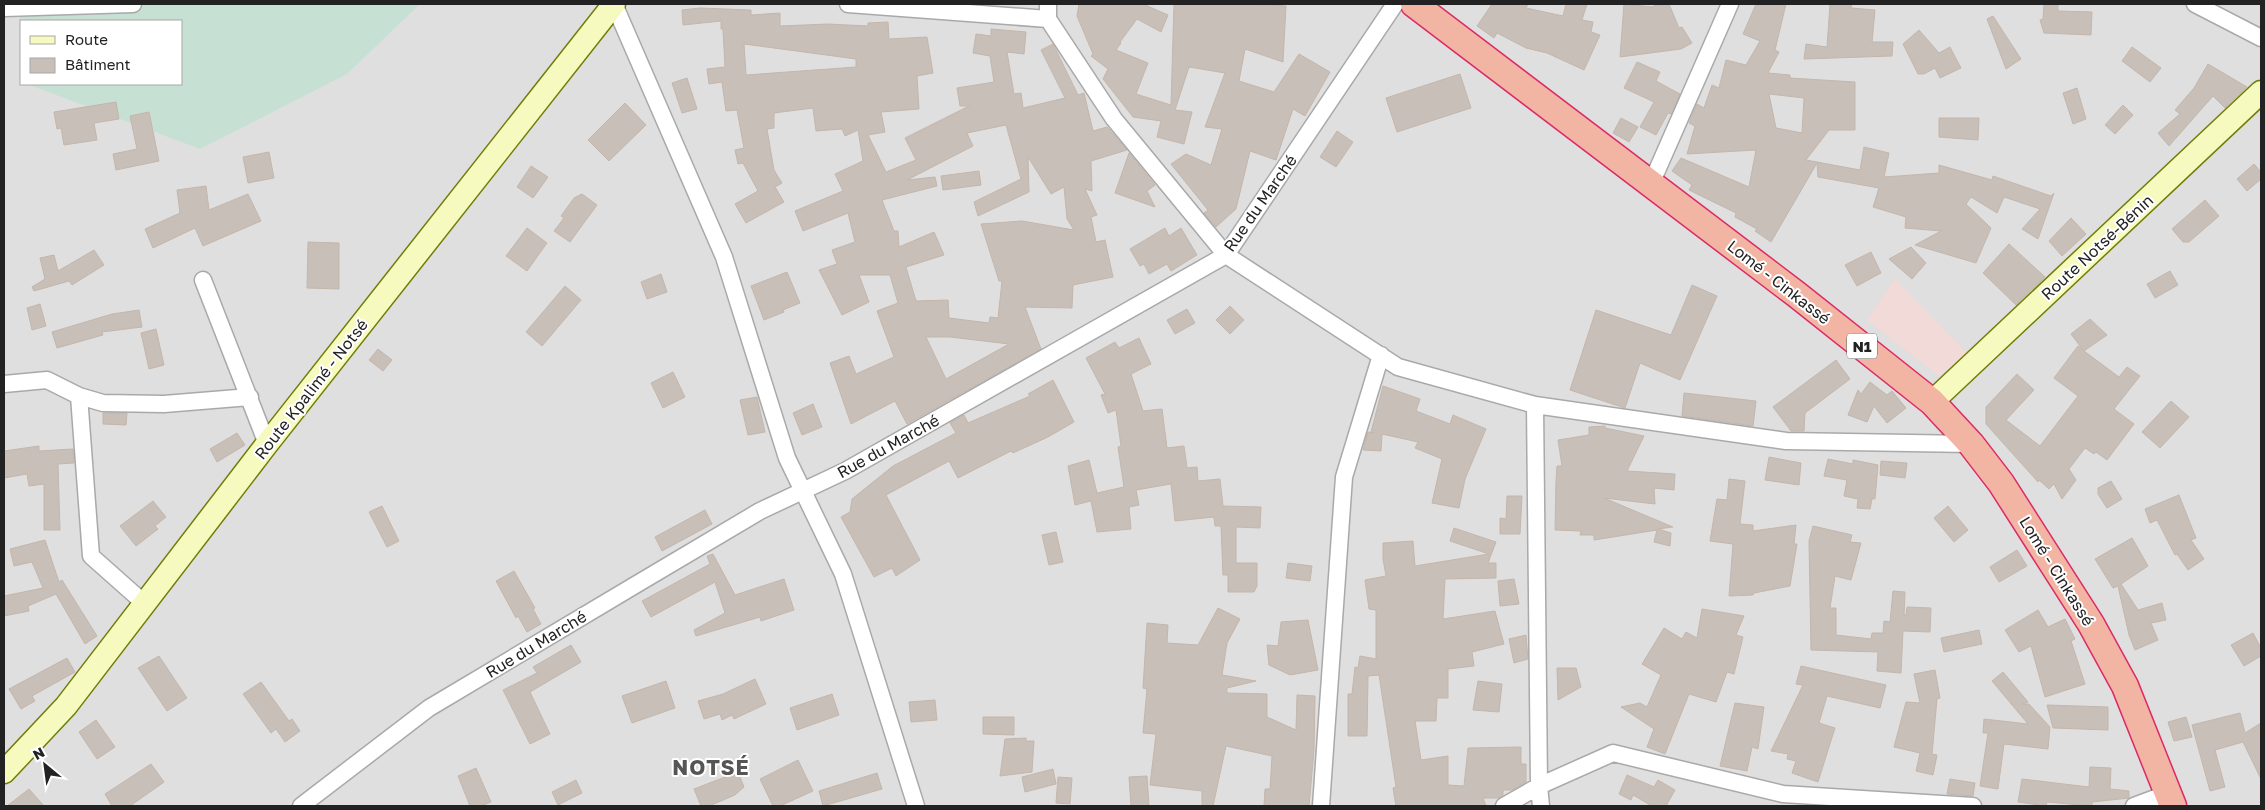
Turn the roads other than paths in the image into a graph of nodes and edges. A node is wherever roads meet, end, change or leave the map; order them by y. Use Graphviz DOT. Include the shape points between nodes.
graph roads {
  1 [pos="133,4"];
  2 [pos="614,4"];
  3 [pos="848,4"];
  4 [pos="1395,4"];
  5 [pos="1414,4"];
  6 [pos="1730,4"];
  7 [pos="2195,4"];
  8 [pos="4,8"];
  9 [pos="1048,11"];
  10 [pos="2261,38"];
  11 [pos="2261,92"];
  12 [pos="1651,184"];
  13 [pos="1226,255"];
  14 [pos="203,280"];
  15 [pos="1381,355"];
  16 [pos="4,384"];
  17 [pos="78,396"];
  18 [pos="250,397"];
  19 [pos="1932,402"];
  20 [pos="1535,405"];
  21 [pos="267,444"];
  22 [pos="1970,444"];
  23 [pos="803,490"];
  24 [pos="144,603"];
  25 [pos="4,772"];
  26 [pos="1539,786"];
  27 [pos="2171,800"];
  28 [pos="301,806"];
  29 [pos="916,806"];
  30 [pos="1320,806"];
  31 [pos="1504,806"];
  32 [pos="1541,806"];
  33 [pos="1974,806"];
  34 [pos="2134,806"];
  1 -- 8 [label="street"];
  2 -- 21 [label="main road, Route Kpalimé - Notsé"];
  2 -- 23 [label="street" via="724,257 787,458"];
  3 -- 9 [label="street"];
  4 -- 13 [label="street, Rue du Marché"];
  5 -- 12 [label="highway, Lomé - Cinkassé / N1"];
  6 -- 12 [label="street"];
  7 -- 10 [label="street"];
  9 -- 13 [label="street" via="1114,119"];
  11 -- 19 [label="main road, Route Notsé-Bénin"];
  12 -- 19 [label="highway, Lomé - Cinkassé / N1"];
  13 -- 15 [label="street"];
  13 -- 23 [label="street, Rue du Marché" via="845,471"];
  14 -- 18 [label="street"];
  15 -- 20 [label="street" via="1398,367"];
  15 -- 30 [label="street" via="1344,478"];
  16 -- 17 [label="street" via="47,380"];
  17 -- 18 [label="street" via="103,403 129,404"];
  17 -- 24 [label="street" via="91,556"];
  18 -- 21 [label="street"];
  19 -- 22 [label="highway, Lomé - Cinkassé / N1"];
  20 -- 22 [label="street" via="1786,441"];
  20 -- 26 [label="street"];
  21 -- 24 [label="main road, Route Kpalimé - Notsé"];
  22 -- 27 [label="highway, Lomé - Cinkassé / N1" via="2001,483 2091,624 2125,686"];
  23 -- 28 [label="street, Rue du Marché" via="743,521 429,708"];
  23 -- 29 [label="street" via="843,574"];
  24 -- 25 [label="main road, Route Kpalimé - Notsé" via="66,706"];
  26 -- 31 [label="street"];
  26 -- 32 [label="street"];
  26 -- 33 [label="street" via="1613,753 1783,794"];
  27 -- 34 [label="street"];
}
